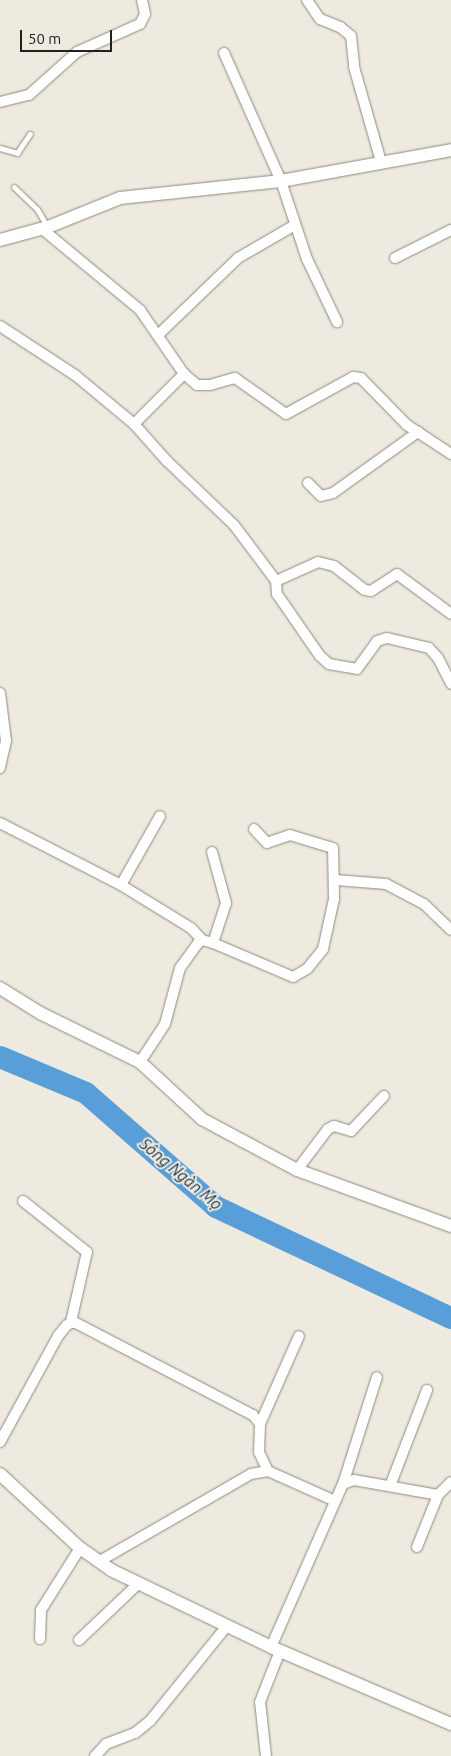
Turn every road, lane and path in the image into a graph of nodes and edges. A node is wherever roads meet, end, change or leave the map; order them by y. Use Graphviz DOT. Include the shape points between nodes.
graph roads {
  1 [pos="142,0"];
  2 [pos="306,0"];
  3 [pos="224,53"];
  4 [pos="0,102"];
  5 [pos="30,134"];
  6 [pos="0,148"];
  7 [pos="451,150"];
  8 [pos="381,162"];
  9 [pos="281,181"];
  10 [pos="14,187"];
  11 [pos="295,225"];
  12 [pos="44,228"];
  13 [pos="451,230"];
  14 [pos="0,240"];
  15 [pos="395,258"];
  16 [pos="337,322"];
  17 [pos="0,326"];
  18 [pos="158,335"];
  19 [pos="184,374"];
  20 [pos="134,424"];
  21 [pos="418,432"];
  22 [pos="451,454"];
  23 [pos="308,483"];
  24 [pos="276,581"];
  25 [pos="451,614"];
  26 [pos="451,684"];
  27 [pos="0,693"];
  28 [pos="0,768"];
  29 [pos="160,816"];
  30 [pos="0,823"];
  31 [pos="254,829"];
  32 [pos="212,852"];
  33 [pos="336,880"];
  34 [pos="121,885"];
  35 [pos="451,930"];
  36 [pos="208,942"];
  37 [pos="0,988"];
  38 [pos="140,1062"];
  39 [pos="384,1096"];
  40 [pos="297,1170"];
  41 [pos="23,1201"];
  42 [pos="451,1226"];
  43 [pos="71,1322"];
  44 [pos="299,1336"];
  45 [pos="377,1377"];
  46 [pos="427,1390"];
  47 [pos="260,1424"];
  48 [pos="0,1442"];
  49 [pos="268,1471"];
  50 [pos="0,1474"];
  51 [pos="451,1482"];
  52 [pos="343,1484"];
  53 [pos="390,1486"];
  54 [pos="438,1495"];
  55 [pos="335,1501"];
  56 [pos="417,1547"];
  57 [pos="80,1548"];
  58 [pos="98,1562"];
  59 [pos="138,1584"];
  60 [pos="226,1627"];
  61 [pos="40,1639"];
  62 [pos="79,1640"];
  63 [pos="276,1649"];
  64 [pos="451,1724"];
  65 [pos="95,1756"];
  66 [pos="266,1756"];
  1 -- 4 [label="street" via="145,14 140,24 77,52 29,95"];
  2 -- 8 [label="street" via="320,19 340,27 351,36 354,67"];
  3 -- 9 [label="street"];
  5 -- 6 [label="lane" via="17,153"];
  7 -- 8 [label="street"];
  8 -- 9 [label="street"];
  9 -- 11 [label="street"];
  9 -- 12 [label="street" via="120,198"];
  10 -- 12 [label="lane" via="37,209"];
  11 -- 16 [label="street"];
  11 -- 18 [label="street" via="238,258"];
  12 -- 14 [label="street"];
  12 -- 18 [label="street" via="140,310"];
  13 -- 15 [label="street"];
  17 -- 20 [label="street" via="75,375"];
  18 -- 19 [label="street"];
  19 -- 20 [label="street"];
  19 -- 21 [label="street" via="202,386 231,378 240,380 286,414 353,377 361,378 398,417"];
  20 -- 24 [label="street" via="167,461 234,525"];
  21 -- 22 [label="street"];
  21 -- 23 [label="street" via="333,493 321,496"];
  24 -- 25 [label="street" via="318,562 334,566 365,590 371,591 397,574"];
  24 -- 26 [label="street" via="277,594 329,664 357,669 376,641 387,638 429,648"];
  27 -- 28 [label="street" via="6,749"];
  29 -- 34 [label="street"];
  30 -- 34 [label="street"];
  31 -- 33 [label="street" via="268,843 290,834 330,846 334,852"];
  32 -- 36 [label="street" via="226,903"];
  33 -- 35 [label="street" via="386,884 424,904"];
  33 -- 36 [label="street" via="322,949 300,975 289,977 277,973"];
  34 -- 36 [label="street"];
  36 -- 38 [label="street" via="180,968 165,1024"];
  37 -- 38 [label="street" via="40,1013"];
  38 -- 40 [label="street" via="202,1119"];
  39 -- 40 [label="street" via="354,1129 346,1131 334,1126 328,1129"];
  40 -- 42 [label="street"];
  41 -- 43 [label="street" via="87,1252"];
  43 -- 47 [label="street" via="134,1351 253,1416"];
  43 -- 48 [label="street" via="58,1336"];
  44 -- 47 [label="street"];
  45 -- 52 [label="street"];
  46 -- 53 [label="street"];
  47 -- 49 [label="street" via="259,1452"];
  49 -- 55 [label="street"];
  49 -- 58 [label="street" via="234,1482"];
  50 -- 57 [label="street"];
  51 -- 54 [label="street"];
  52 -- 53 [label="street" via="354,1480"];
  52 -- 55 [label="street"];
  53 -- 54 [label="street"];
  54 -- 56 [label="street"];
  55 -- 63 [label="street"];
  57 -- 58 [label="street"];
  57 -- 61 [label="street" via="41,1610"];
  58 -- 59 [label="street"];
  59 -- 60 [label="street"];
  59 -- 62 [label="street"];
  60 -- 63 [label="street"];
  60 -- 65 [label="street" via="150,1721 135,1733 106,1744"];
  63 -- 64 [label="street"];
  63 -- 66 [label="street" via="260,1702"];
}
